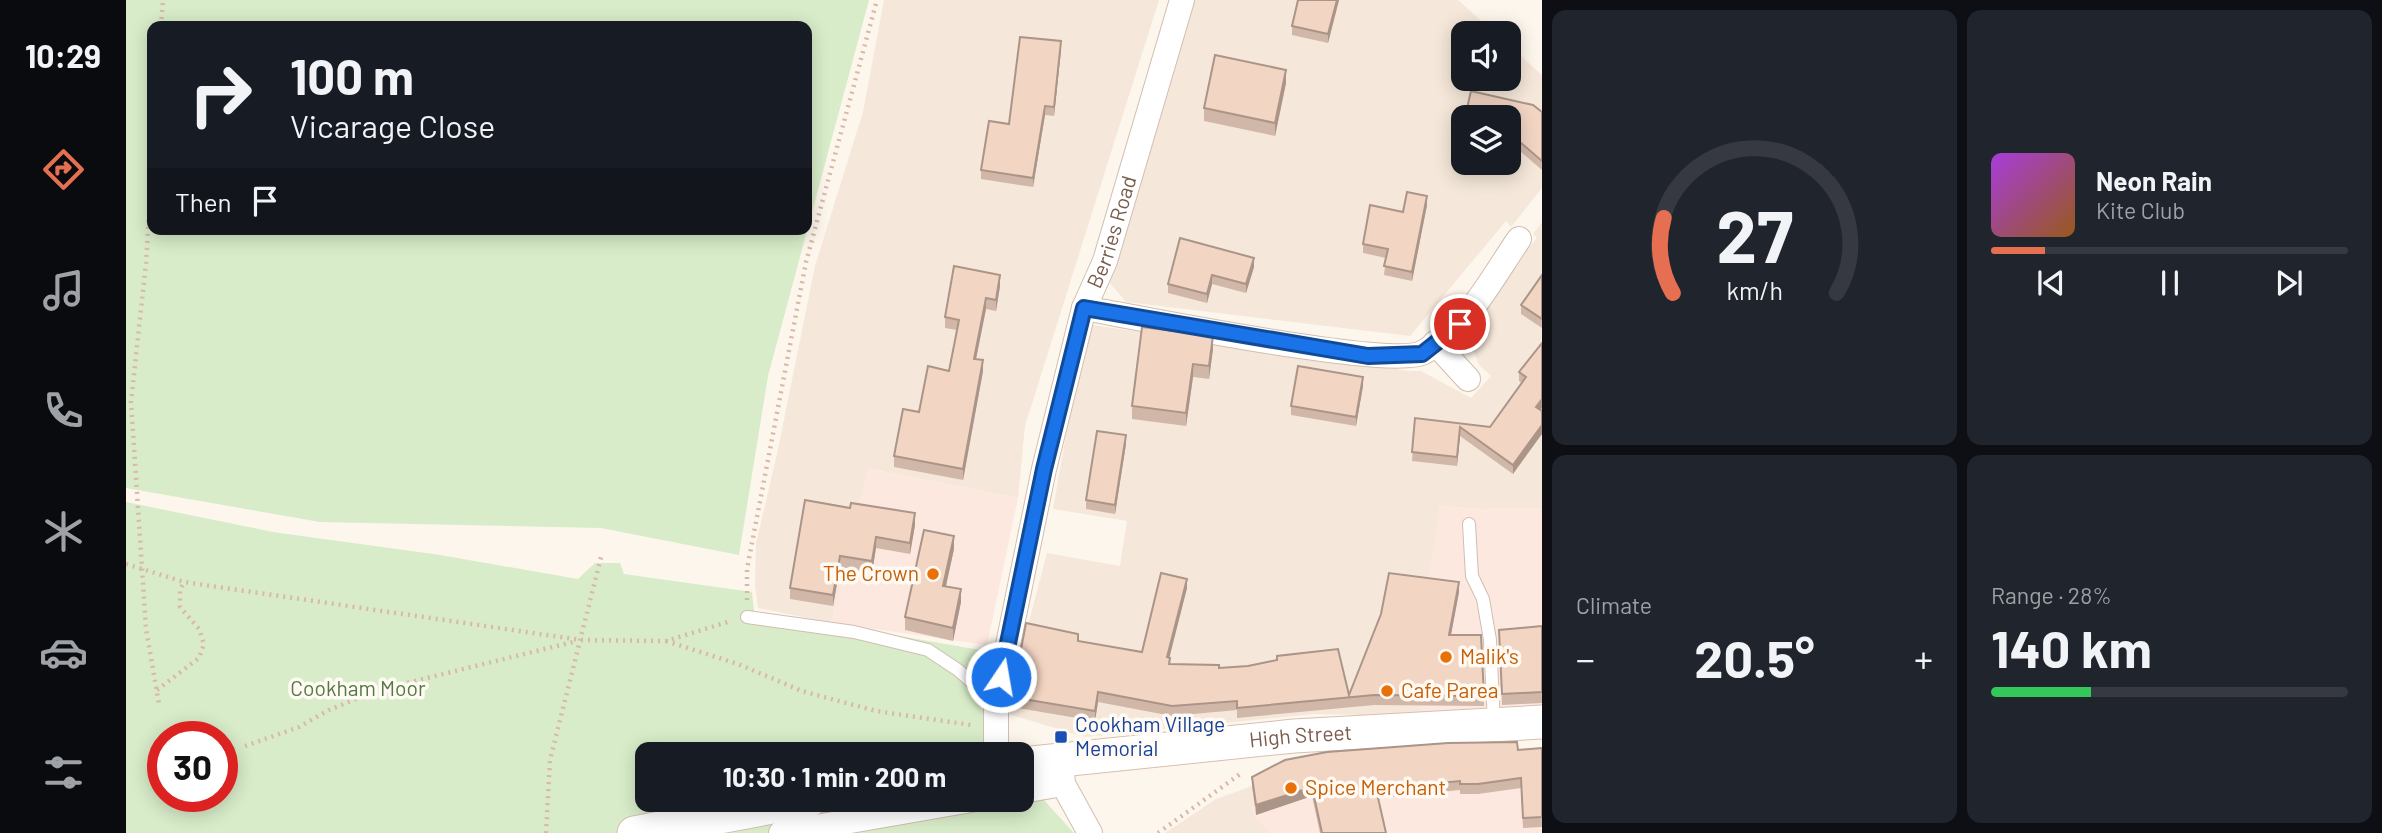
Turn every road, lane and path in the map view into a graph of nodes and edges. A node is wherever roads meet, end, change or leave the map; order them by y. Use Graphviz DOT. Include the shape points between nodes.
graph roads {
  1 [pos="163,0"];
  2 [pos="877,0"];
  3 [pos="1182,0"];
  4 [pos="161,21"];
  5 [pos="148,235"];
  6 [pos="1519,239"];
  7 [pos="1084,308"];
  8 [pos="1435,344"];
  9 [pos="1468,379"];
  10 [pos="1469,524"];
  11 [pos="601,557"];
  12 [pos="126,564"];
  13 [pos="141,566"];
  14 [pos="184,582"];
  15 [pos="747,617"];
  16 [pos="581,640"];
  17 [pos="666,641"];
  18 [pos="157,690"];
  19 [pos="996,703"];
  20 [pos="159,704"];
  21 [pos="1542,722"];
  22 [pos="969,724"];
  23 [pos="1494,724"];
  24 [pos="996,742"];
  25 [pos="245,746"];
  26 [pos="1034,766"];
  27 [pos="1251,767"];
  28 [pos="1062,771"];
  29 [pos="1034,785"];
  30 [pos="746,812"];
  31 [pos="902,812"];
  32 [pos="546,833"];
  33 [pos="634,833"];
  34 [pos="781,833"];
  35 [pos="1090,833"];
  36 [pos="1158,833"];
  1 -- 4 [label="path"];
  2 -- 15 [label="path" via="806,262 747,569"];
  3 -- 7 [label="street, Berries Road" via="1105,261"];
  5 -- 13 [label="path" via="131,402"];
  6 -- 8 [label="street" via="1460,324"];
  7 -- 8 [label="street" via="1368,356 1422,354"];
  7 -- 19 [label="street, Berries Road" via="1044,469"];
  8 -- 9 [label="street"];
  10 -- 23 [label="lane" via="1472,576 1483,599 1490,640"];
  11 -- 16 [label="path"];
  12 -- 13 [label="path"];
  13 -- 14 [label="path"];
  13 -- 18 [label="path"];
  14 -- 16 [label="path"];
  14 -- 18 [label="path" via="180,607 199,629 204,644 199,659"];
  15 -- 17 [label="path"];
  15 -- 19 [label="lane" via="854,632 928,650"];
  16 -- 17 [label="path"];
  16 -- 25 [label="path" via="378,690"];
  16 -- 32 [label="path" via="550,760"];
  17 -- 22 [label="path" via="802,691 876,711"];
  18 -- 20 [label="path"];
  19 -- 24 [label="street, Berries Road"];
  21 -- 23 [label="main road, High Street"];
  23 -- 28 [label="main road, High Street" via="1294,736"];
  26 -- 28 [label="main road, High Street"];
  27 -- 36 [label="path"];
  28 -- 29 [label="street"];
  28 -- 35 [label="street"];
  30 -- 33 [label="main road"];
  31 -- 34 [label="street"];
}
